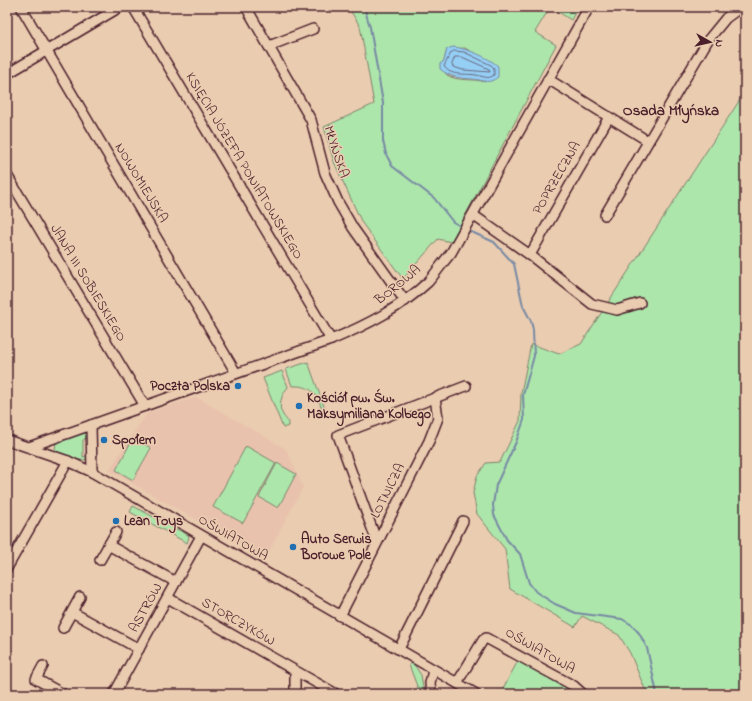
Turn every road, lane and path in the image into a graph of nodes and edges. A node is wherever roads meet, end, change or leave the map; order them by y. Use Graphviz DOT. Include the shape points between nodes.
graph roads {
  1 [pos="21,7"];
  2 [pos="120,7"];
  3 [pos="133,7"];
  4 [pos="246,7"];
  5 [pos="589,7"];
  6 [pos="741,7"];
  7 [pos="313,29"];
  8 [pos="270,46"];
  9 [pos="46,51"];
  10 [pos="7,74"];
  11 [pos="548,79"];
  12 [pos="609,117"];
  13 [pos="648,141"];
  14 [pos="7,175"];
  15 [pos="605,215"];
  16 [pos="471,218"];
  17 [pos="530,255"];
  18 [pos="405,301"];
  19 [pos="640,304"];
  20 [pos="331,340"];
  21 [pos="236,373"];
  22 [pos="466,386"];
  23 [pos="435,398"];
  24 [pos="145,406"];
  25 [pos="91,424"];
  26 [pos="7,440"];
  27 [pos="29,447"];
  28 [pos="68,461"];
  29 [pos="92,472"];
  30 [pos="463,521"];
  31 [pos="116,532"];
  32 [pos="201,536"];
  33 [pos="377,542"];
  34 [pos="108,545"];
  35 [pos="100,560"];
  36 [pos="7,568"];
  37 [pos="176,582"];
  38 [pos="80,597"];
  39 [pos="168,598"];
  40 [pos="72,612"];
  41 [pos="340,616"];
  42 [pos="63,628"];
  43 [pos="139,649"];
  44 [pos="399,649"];
  45 [pos="43,666"];
  46 [pos="433,670"];
  47 [pos="295,671"];
  48 [pos="457,683"];
  49 [pos="63,694"];
  50 [pos="114,694"];
  51 [pos="295,694"];
  52 [pos="336,694"];
  53 [pos="431,694"];
  54 [pos="476,694"];
  55 [pos="583,694"];
  1 -- 9 [label="street, NOWOMIEJSKA"];
  2 -- 9 [label="street"];
  3 -- 20 [label="street, KSIĘCIA JÓZEFA PONIATOWSKIEGO"];
  4 -- 8 [label="street, MŁYŃSKA"];
  5 -- 11 [label="street, BOROWA"];
  6 -- 13 [label="street" via="726,18 708,40"];
  7 -- 8 [label="street"];
  8 -- 18 [label="street, MŁYŃSKA" via="311,120 326,173 338,202 353,228"];
  9 -- 10 [label="street"];
  9 -- 21 [label="street, NOWOMIEJSKA"];
  11 -- 12 [label="street"];
  11 -- 16 [label="street, BOROWA"];
  12 -- 13 [label="street"];
  12 -- 17 [label="street, POPRZECZNA"];
  13 -- 15 [label="street"];
  14 -- 24 [label="street, JANA III SOBIESKIEGO"];
  16 -- 17 [label="street"];
  16 -- 18 [label="street, BOROWA" via="451,253 429,280"];
  17 -- 19 [label="street" via="592,304 617,310"];
  18 -- 20 [label="street, BOROWA" via="364,326"];
  20 -- 21 [label="street, BOROWA"];
  21 -- 24 [label="street, BOROWA"];
  22 -- 23 [label="street"];
  23 -- 33 [label="street, LOTNICZA" via="438,418 429,441"];
  23 -- 33 [label="street" via="338,435"];
  24 -- 25 [label="street, BOROWA"];
  25 -- 27 [label="street, BOROWA"];
  25 -- 29 [label="street"];
  26 -- 27 [label="street, OŚWIATOWA"];
  27 -- 28 [label="street, OŚWIATOWA"];
  28 -- 29 [label="street, OŚWIATOWA"];
  28 -- 36 [label="street"];
  29 -- 32 [label="street, OŚWIATOWA"];
  30 -- 44 [label="street"];
  31 -- 34 [label="street"];
  32 -- 37 [label="street, ASTRÓW"];
  32 -- 41 [label="street, OŚWIATOWA"];
  33 -- 41 [label="street, LOTNICZA"];
  34 -- 35 [label="street"];
  34 -- 37 [label="street"];
  37 -- 39 [label="street, ASTRÓW"];
  38 -- 40 [label="street"];
  39 -- 43 [label="street, ASTRÓW"];
  39 -- 47 [label="street, STORCZYKÓW"];
  40 -- 42 [label="street"];
  40 -- 43 [label="street"];
  41 -- 44 [label="street, OŚWIATOWA"];
  43 -- 50 [label="street, ASTRÓW"];
  44 -- 46 [label="street, OŚWIATOWA"];
  45 -- 49 [label="street" via="36,680"];
  46 -- 48 [label="street, OŚWIATOWA"];
  46 -- 53 [label="street"];
  47 -- 51 [label="street"];
  47 -- 52 [label="street, STORCZYKÓW"];
  48 -- 54 [label="street, OŚWIATOWA"];
  48 -- 55 [label="street, OŚWIATOWA" via="482,640 486,638 574,686"];
}
